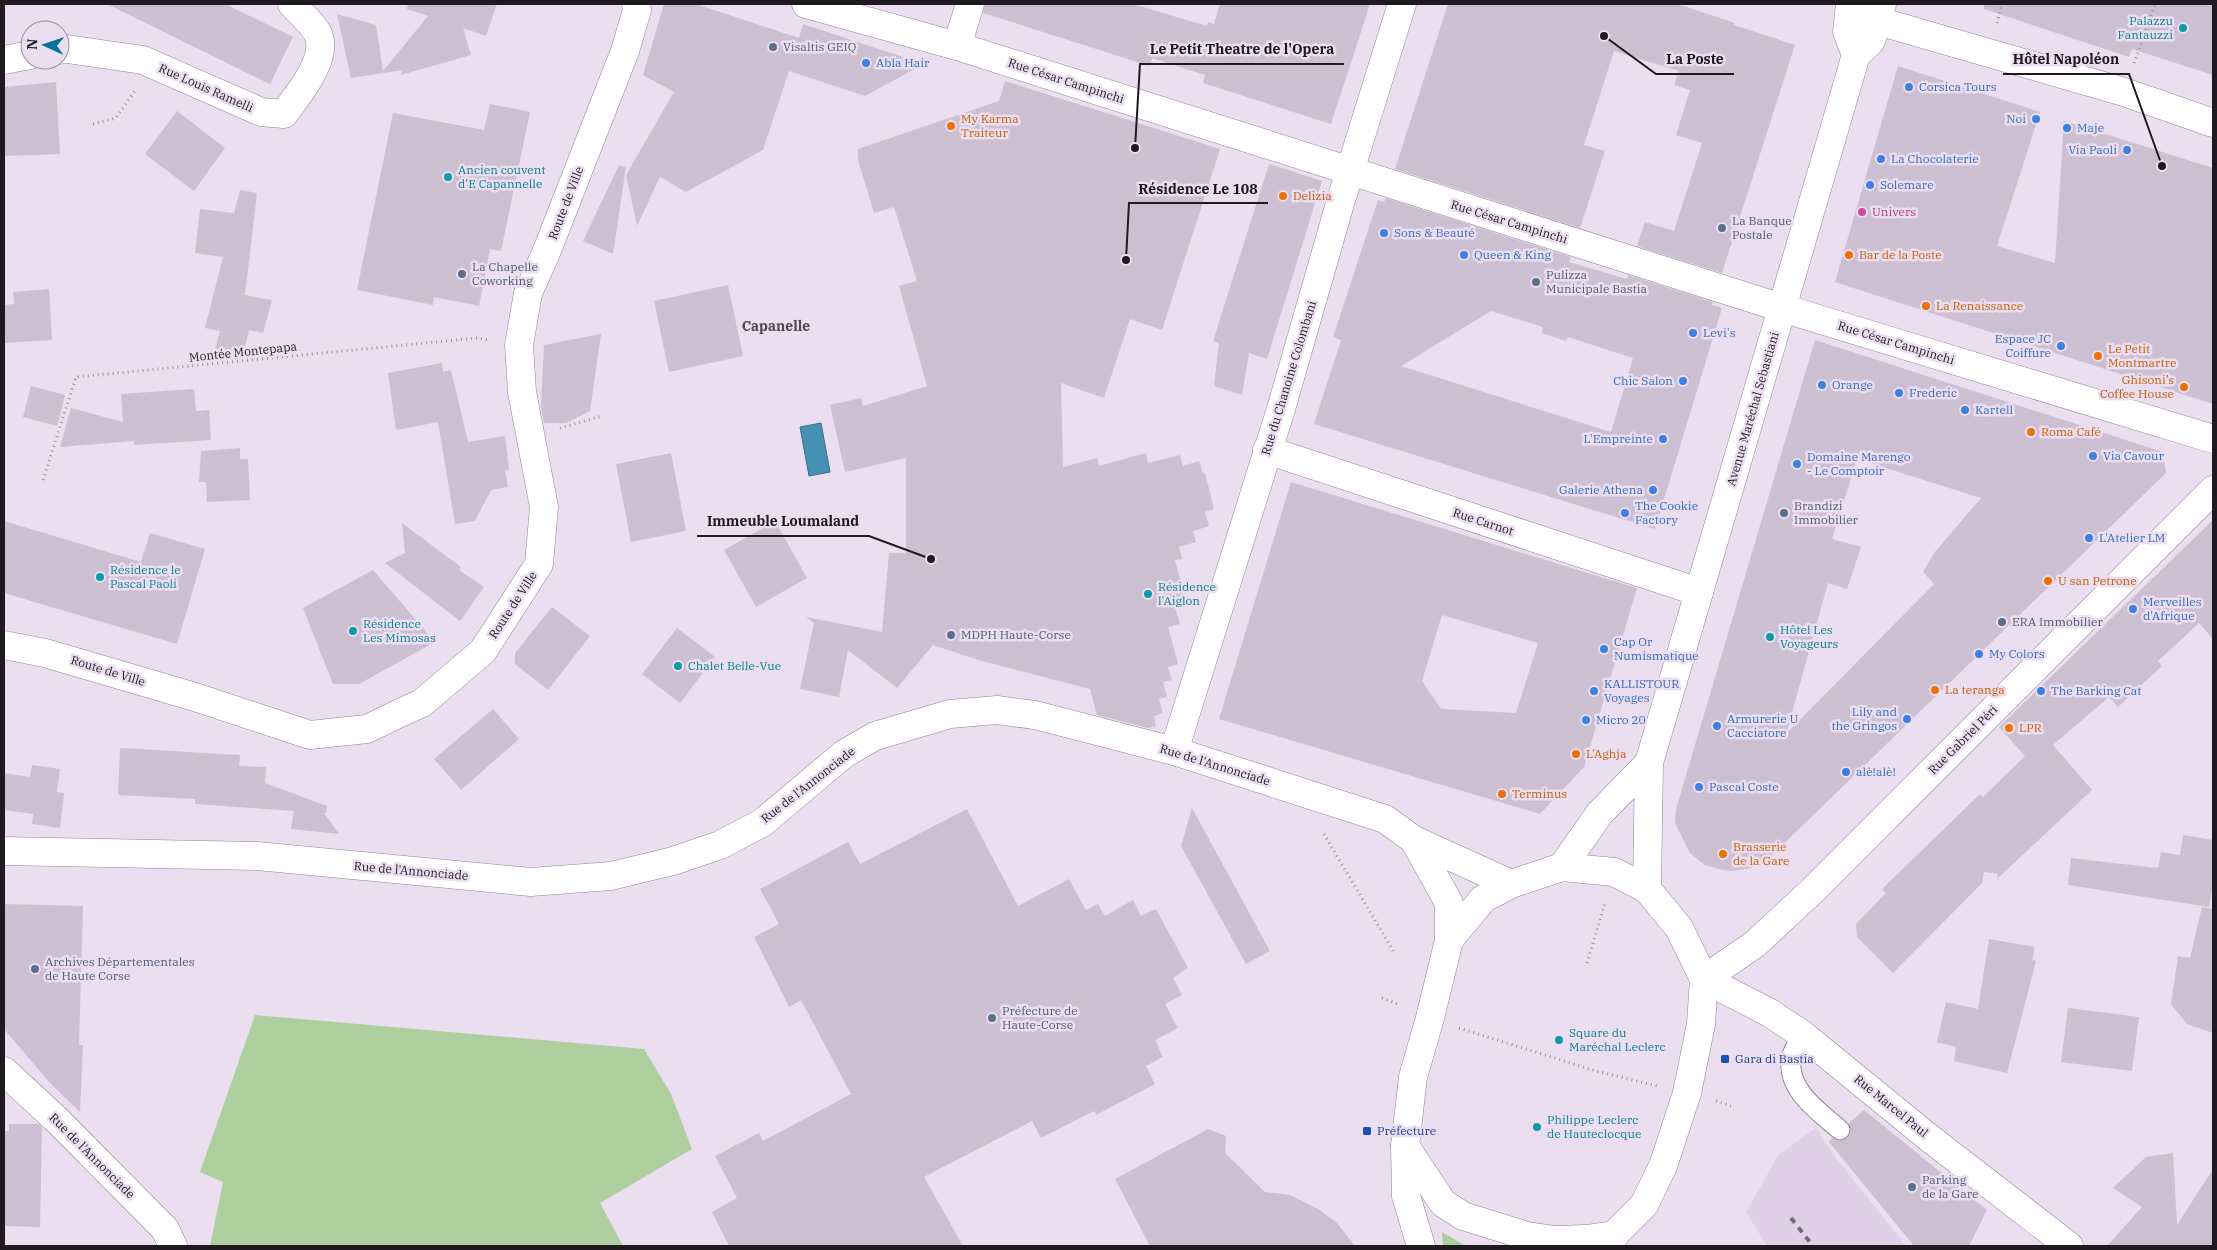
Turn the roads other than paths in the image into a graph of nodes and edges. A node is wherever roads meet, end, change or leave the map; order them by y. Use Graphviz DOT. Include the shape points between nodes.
graph roads {
  1 [pos="292,4"];
  2 [pos="636,4"];
  3 [pos="806,4"];
  4 [pos="970,4"];
  5 [pos="1402,4"];
  6 [pos="1850,4"];
  7 [pos="1874,9"];
  8 [pos="957,46"];
  9 [pos="70,49"];
  10 [pos="1856,55"];
  11 [pos="20,58"];
  12 [pos="4,60"];
  13 [pos="2213,123"];
  14 [pos="1350,172"];
  15 [pos="1782,308"];
  16 [pos="2213,439"];
  17 [pos="1267,450"];
  18 [pos="2213,490"];
  19 [pos="1699,592"];
  20 [pos="4,645"];
  21 [pos="1174,751"];
  22 [pos="1649,762"];
  23 [pos="1414,840"];
  24 [pos="4,851"];
  25 [pos="1562,867"];
  26 [pos="1511,884"];
  27 [pos="1647,889"];
  28 [pos="1449,940"];
  29 [pos="1704,979"];
  30 [pos="1803,1035"];
  31 [pos="4,1071"];
  32 [pos="1840,1130"];
  33 [pos="1405,1146"];
  34 [pos="1609,1240"];
  35 [pos="173,1246"];
  36 [pos="1421,1246"];
  37 [pos="2069,1246"];
  1 -- 9 [label="street, Rue Louis Ramelli" via="318,34 320,52 306,86 284,114 261,112 144,60"];
  2 -- 20 [label="street, Route de Ville" via="625,51 528,293 519,345 522,392 544,507 539,564 483,651 422,703 367,729 310,734 45,653"];
  3 -- 8 [label="street, Rue César Campinchi"];
  4 -- 8 [label="street"];
  5 -- 14 [label="street, Rue du Chanoine Colombani"];
  6 -- 10 [label="street" via="1847,32"];
  7 -- 10 [label="street, Avenue Maréchal Sebastiani" via="1872,41"];
  7 -- 13 [label="street"];
  8 -- 14 [label="street, Rue César Campinchi"];
  10 -- 15 [label="street, Avenue Maréchal Sebastiani"];
  11 -- 12 [label="street"];
  14 -- 15 [label="street, Rue César Campinchi"];
  14 -- 17 [label="street, Rue du Chanoine Colombani"];
  15 -- 16 [label="street, Rue César Campinchi"];
  15 -- 19 [label="street, Avenue Maréchal Sebastiani"];
  17 -- 19 [label="street, Rue Carnot"];
  17 -- 21 [label="street, Rue du Chanoine Colombani"];
  18 -- 29 [label="street, Rue Gabriel Péri" via="1813,890 1755,944"];
  19 -- 22 [label="street, Avenue Maréchal Sebastiani"];
  21 -- 23 [label="street, Rue de l'Annonciade" via="1385,819"];
  21 -- 24 [label="street, Rue de l'Annonciade" via="1035,715 997,710 950,714 875,736 844,754 762,822 720,845 674,861 611,876 531,882 257,856"];
  22 -- 25 [label="street, Avenue Maréchal Sebastiani" via="1600,813"];
  22 -- 27 [label="street, Avenue Maréchal Sebastiani"];
  23 -- 26 [label="street, Rue de l'Annonciade"];
  23 -- 28 [label="street, Rue de l'Annonciade" via="1449,903"];
  25 -- 26 [label="street"];
  25 -- 27 [label="street" via="1614,872"];
  26 -- 28 [label="street" via="1483,899"];
  27 -- 29 [label="street" via="1679,928"];
  28 -- 33 [label="street" via="1413,1077"];
  29 -- 30 [label="street, Rue Marcel Paul" via="1770,1013"];
  29 -- 34 [label="street" via="1701,1024 1688,1093 1663,1166 1644,1206"];
  30 -- 32 [label="lane" via="1791,1058 1792,1076 1800,1093"];
  30 -- 37 [label="street, Rue Marcel Paul"];
  31 -- 35 [label="street, Rue de l'Annonciade" via="165,1228"];
  33 -- 34 [label="street" via="1442,1203 1463,1216 1527,1236 1556,1240"];
  33 -- 36 [label="street" via="1406,1196"];
}
